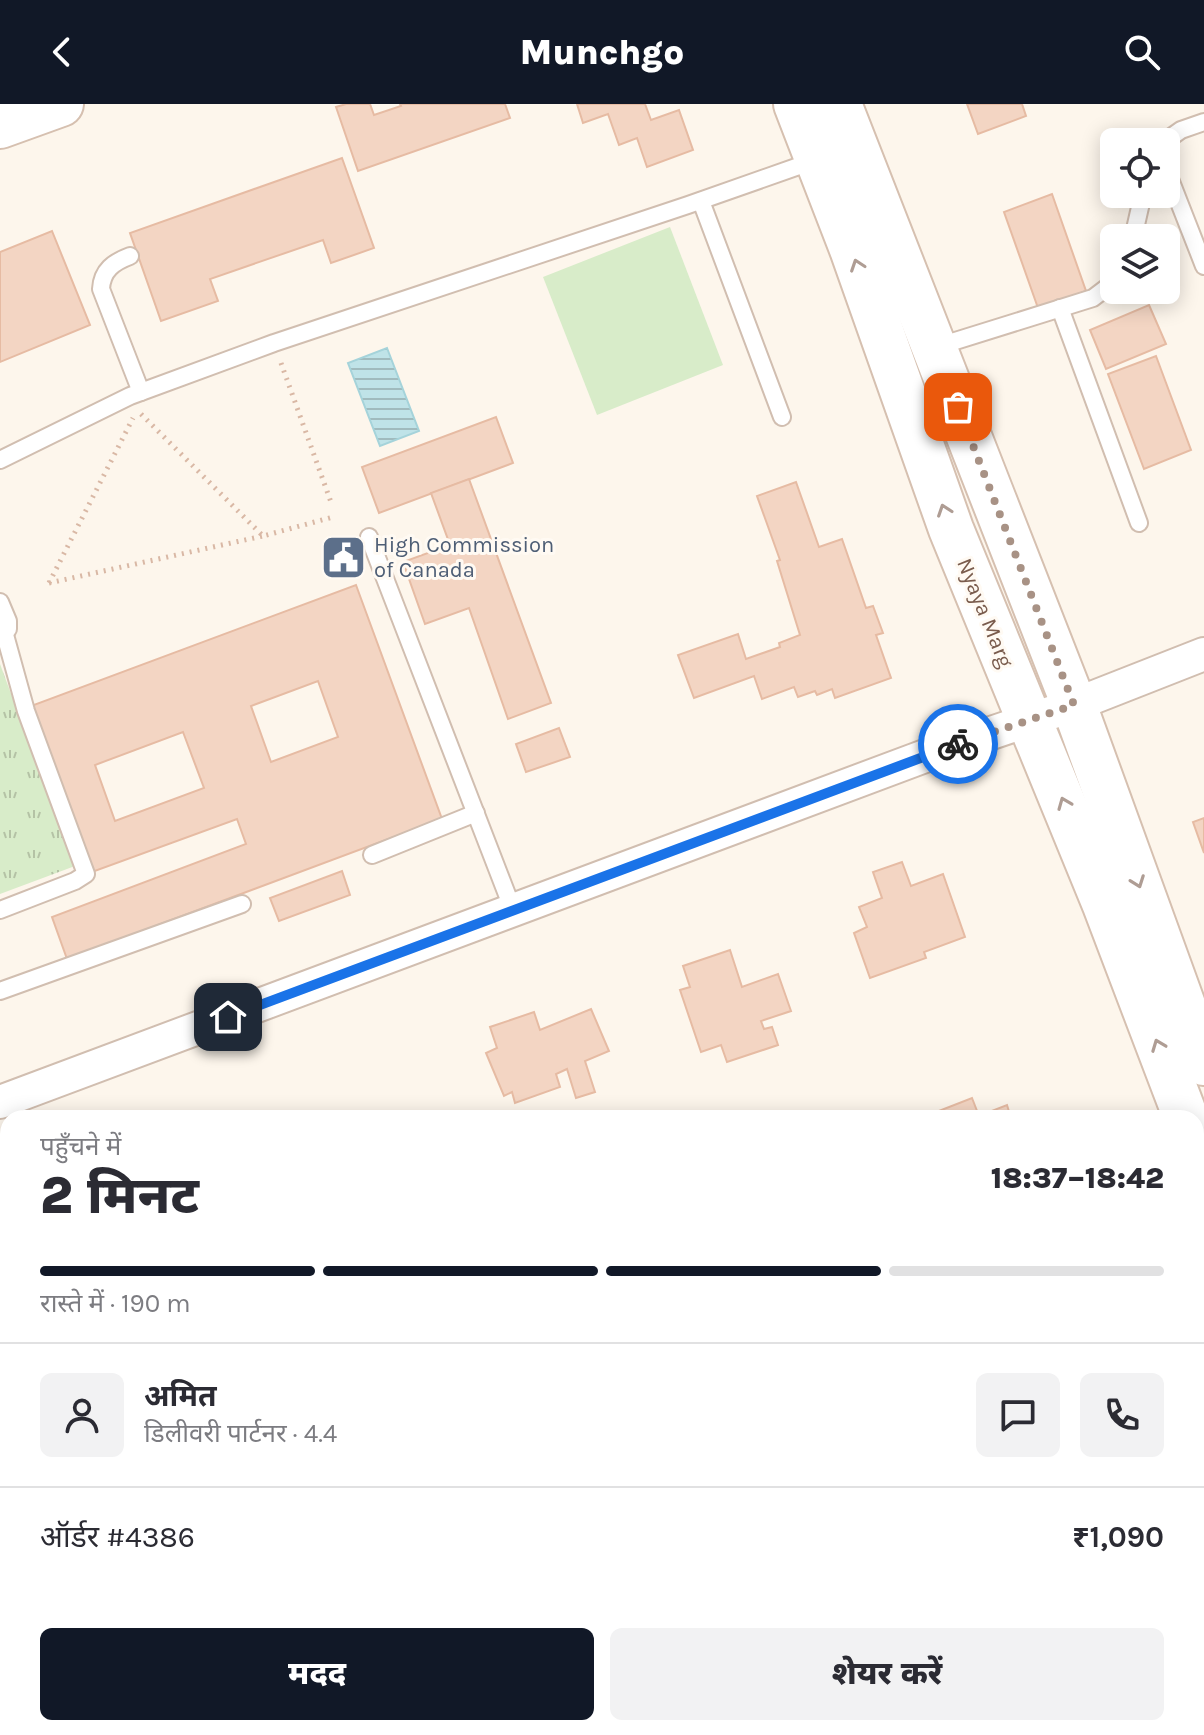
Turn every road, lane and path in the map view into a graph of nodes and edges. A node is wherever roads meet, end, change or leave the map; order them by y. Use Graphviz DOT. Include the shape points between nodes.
graph roads {
  1 [pos="61,104"];
  2 [pos="796,104"];
  3 [pos="839,104"];
  4 [pos="1204,122"];
  5 [pos="0,126"];
  6 [pos="1180,131"];
  7 [pos="817,159"];
  8 [pos="701,201"];
  9 [pos="1180,205"];
  10 [pos="130,256"];
  11 [pos="1204,266"];
  12 [pos="1100,293"];
  13 [pos="1060,308"];
  14 [pos="274,343"];
  15 [pos="934,348"];
  16 [pos="141,392"];
  17 [pos="782,417"];
  18 [pos="0,460"];
  19 [pos="332,505"];
  20 [pos="333,517"];
  21 [pos="1139,523"];
  22 [pos="263,536"];
  23 [pos="369,537"];
  24 [pos="0,602"];
  25 [pos="3,637"];
  26 [pos="1204,654"];
  27 [pos="1074,705"];
  28 [pos="1029,718"];
  29 [pos="476,813"];
  30 [pos="372,855"];
  31 [pos="242,904"];
  32 [pos="0,910"];
  33 [pos="513,910"];
  34 [pos="0,991"];
  35 [pos="1204,1063"];
  36 [pos="0,1102"];
  37 [pos="1183,1110"];
  1 -- 5 [label="street"];
  2 -- 7 [label="street, Nyaya Marg"];
  3 -- 15 [label="street"];
  4 -- 6 [label="lane"];
  7 -- 8 [label="lane"];
  28 -- 7 [label="street, Nyaya Marg, one-way" via="951,529"];
  8 -- 14 [label="lane"];
  8 -- 17 [label="lane"];
  9 -- 11 [label="lane"];
  10 -- 16 [label="lane" via="113,263 101,289"];
  12 -- 13 [label="lane"];
  13 -- 15 [label="lane"];
  13 -- 21 [label="lane"];
  14 -- 16 [label="lane"];
  14 -- 19 [label="path"];
  15 -- 27 [label="street"];
  16 -- 18 [label="lane"];
  20 -- 22 [label="path"];
  22 -- 22 [label="path" via="141,563 49,583 137,410"];
  23 -- 29 [label="lane"];
  24 -- 25 [label="lane" via="8,621"];
  25 -- 32 [label="lane" via="86,874"];
  26 -- 27 [label="street"];
  27 -- 28 [label="street"];
  27 -- 35 [label="street, one-way"];
  28 -- 33 [label="street"];
  37 -- 28 [label="street, Nyaya Marg, one-way"];
  29 -- 30 [label="lane"];
  29 -- 33 [label="lane"];
  31 -- 34 [label="lane"];
  33 -- 36 [label="street"];
}
